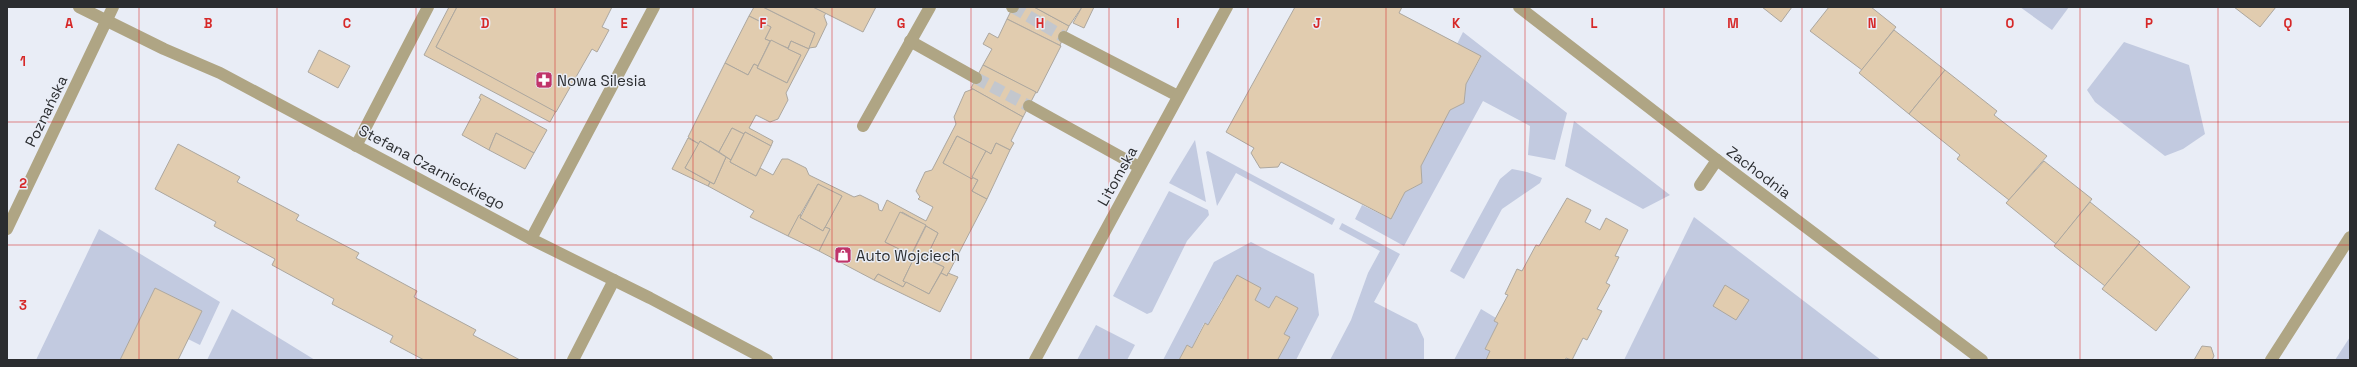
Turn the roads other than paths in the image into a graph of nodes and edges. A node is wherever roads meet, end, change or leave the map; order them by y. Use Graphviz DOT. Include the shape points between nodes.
graph roads {
  1 [pos="79,7"];
  2 [pos="114,7"];
  3 [pos="428,7"];
  4 [pos="654,7"];
  5 [pos="930,7"];
  6 [pos="1227,7"];
  7 [pos="1519,7"];
  8 [pos="108,21"];
  9 [pos="1064,37"];
  10 [pos="910,41"];
  11 [pos="976,78"];
  12 [pos="1178,96"];
  13 [pos="1029,106"];
  14 [pos="863,126"];
  15 [pos="356,146"];
  16 [pos="1717,160"];
  17 [pos="1139,168"];
  18 [pos="1700,185"];
  19 [pos="7,229"];
  20 [pos="2350,237"];
  21 [pos="531,239"];
  22 [pos="614,280"];
  23 [pos="573,360"];
  24 [pos="767,360"];
  25 [pos="1035,360"];
  26 [pos="1982,360"];
  27 [pos="2271,360"];
  1 -- 8 [label="street, Stefana Czarnieckiego"];
  2 -- 8 [label="street, Poznańska"];
  3 -- 15 [label="street"];
  4 -- 21 [label="street"];
  5 -- 10 [label="street"];
  6 -- 12 [label="street, Litomska"];
  7 -- 16 [label="street, Zachodnia"];
  8 -- 15 [label="street, Stefana Czarnieckiego" via="220,73"];
  8 -- 19 [label="street, Poznańska"];
  9 -- 12 [label="street"];
  10 -- 11 [label="street"];
  10 -- 14 [label="street"];
  12 -- 17 [label="street, Litomska"];
  13 -- 17 [label="street"];
  15 -- 21 [label="street, Stefana Czarnieckiego"];
  16 -- 18 [label="street"];
  16 -- 26 [label="street, Zachodnia"];
  17 -- 25 [label="street, Litomska"];
  20 -- 27 [label="street"];
  21 -- 22 [label="street, Stefana Czarnieckiego"];
  22 -- 23 [label="street"];
  22 -- 24 [label="street, Stefana Czarnieckiego"];
}
